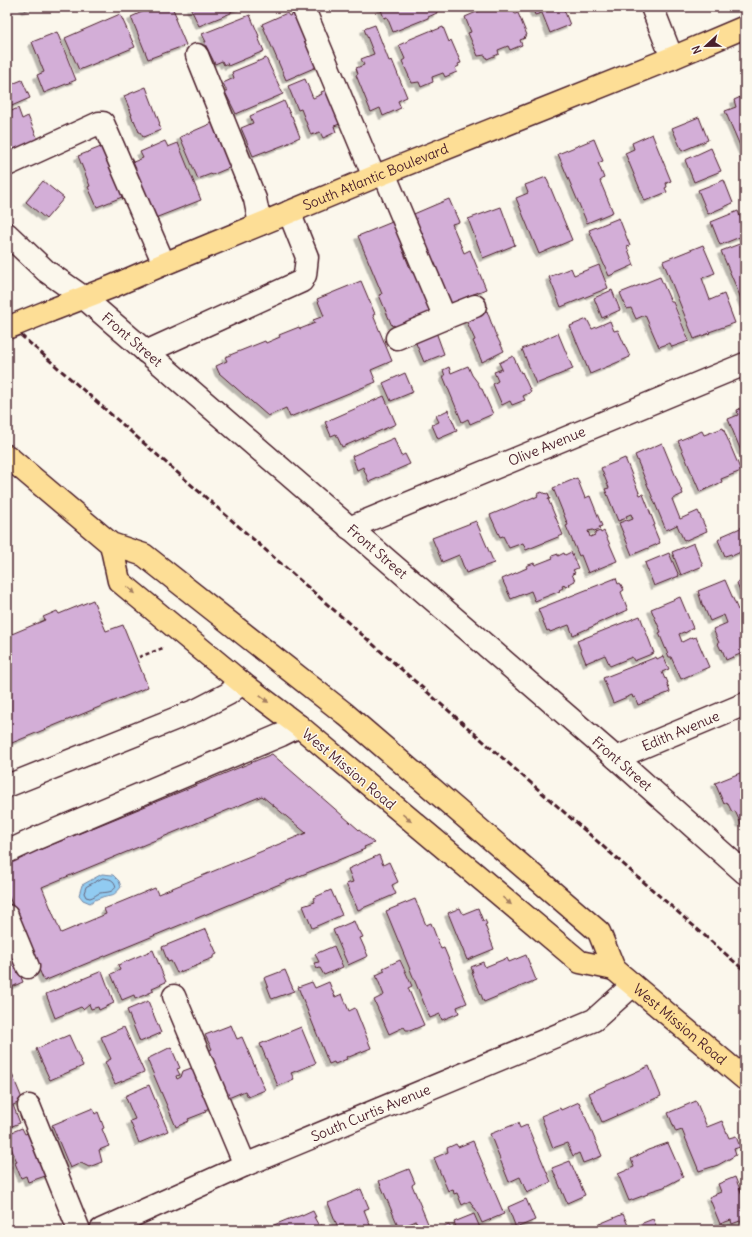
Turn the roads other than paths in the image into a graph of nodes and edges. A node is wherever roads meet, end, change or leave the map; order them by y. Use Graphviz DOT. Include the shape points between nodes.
graph roads {
  1 [pos="303,7"];
  2 [pos="652,7"];
  3 [pos="745,27"];
  4 [pos="197,54"];
  5 [pos="672,58"];
  6 [pos="7,165"];
  7 [pos="379,175"];
  8 [pos="288,212"];
  9 [pos="260,224"];
  10 [pos="7,234"];
  11 [pos="164,264"];
  12 [pos="83,297"];
  13 [pos="475,306"];
  14 [pos="445,318"];
  15 [pos="7,328"];
  16 [pos="397,338"];
  17 [pos="146,352"];
  18 [pos="745,364"];
  19 [pos="10,462"];
  20 [pos="349,528"];
  21 [pos="111,544"];
  22 [pos="242,683"];
  23 [pos="745,704"];
  24 [pos="299,726"];
  25 [pos="616,758"];
  26 [pos="7,786"];
  27 [pos="7,852"];
  28 [pos="745,872"];
  29 [pos="7,916"];
  30 [pos="28,967"];
  31 [pos="614,969"];
  32 [pos="632,985"];
  33 [pos="174,996"];
  34 [pos="745,1079"];
  35 [pos="29,1106"];
  36 [pos="245,1165"];
  37 [pos="79,1230"];
  38 [pos="101,1230"];
  1 -- 7 [label="street"];
  2 -- 5 [label="street"];
  3 -- 5 [label="main road, South Atlantic Boulevard"];
  4 -- 9 [label="street" via="254,199"];
  5 -- 7 [label="main road, South Atlantic Boulevard"];
  6 -- 11 [label="street" via="98,123 103,123"];
  7 -- 8 [label="main road, South Atlantic Boulevard"];
  7 -- 14 [label="street"];
  8 -- 9 [label="main road, South Atlantic Boulevard"];
  8 -- 17 [label="street" via="307,257 302,282"];
  9 -- 11 [label="main road, South Atlantic Boulevard"];
  10 -- 12 [label="street, Front Street" via="46,271"];
  11 -- 12 [label="main road, South Atlantic Boulevard"];
  12 -- 15 [label="main road, South Atlantic Boulevard, bridge"];
  12 -- 17 [label="street, Front Street"];
  13 -- 14 [label="street"];
  14 -- 16 [label="street"];
  17 -- 20 [label="street, Front Street"];
  18 -- 20 [label="street, Olive Avenue"];
  19 -- 21 [label="main road, West Mission Road"];
  20 -- 25 [label="street, Front Street"];
  21 -- 22 [label="main road, West Mission Road, one-way" via="119,581"];
  21 -- 31 [label="main road, West Mission Road" via="144,555 344,713 599,932"];
  22 -- 24 [label="main road, West Mission Road, one-way"];
  22 -- 26 [label="street" via="228,694 197,710"];
  23 -- 25 [label="street, Edith Avenue"];
  24 -- 27 [label="street"];
  24 -- 31 [label="main road, West Mission Road, one-way" via="580,962"];
  25 -- 28 [label="street, Front Street"];
  29 -- 30 [label="street"];
  31 -- 32 [label="main road, West Mission Road"];
  32 -- 34 [label="main road, West Mission Road"];
  32 -- 36 [label="street, South Curtis Avenue" via="594,1020"];
  33 -- 36 [label="street"];
  35 -- 37 [label="street"];
  36 -- 38 [label="street, South Curtis Avenue"];
}
